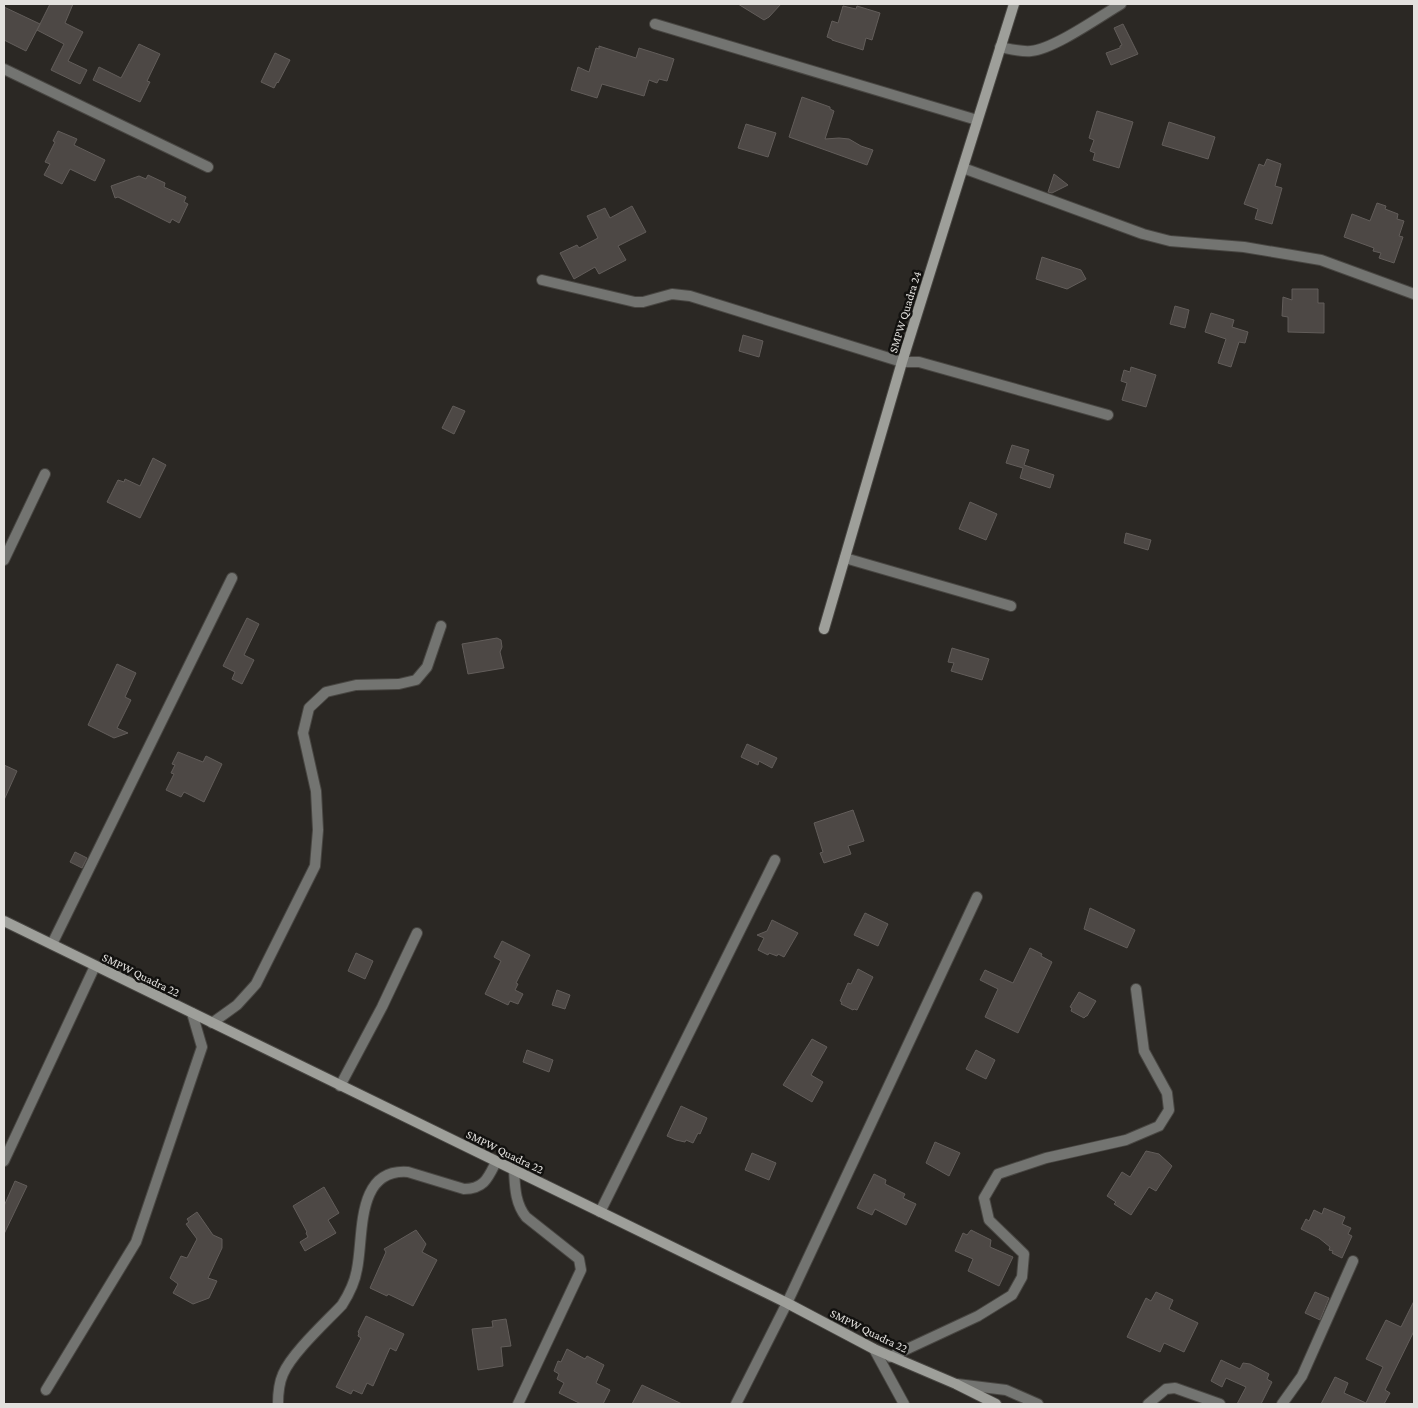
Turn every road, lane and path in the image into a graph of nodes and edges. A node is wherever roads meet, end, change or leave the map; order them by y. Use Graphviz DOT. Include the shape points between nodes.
graph roads {
  1 [pos="1014,4"];
  2 [pos="1121,4"];
  3 [pos="655,24"];
  4 [pos="1000,47"];
  5 [pos="4,69"];
  6 [pos="977,120"];
  7 [pos="208,167"];
  8 [pos="963,168"];
  9 [pos="542,280"];
  10 [pos="1414,294"];
  11 [pos="902,362"];
  12 [pos="1108,415"];
  13 [pos="45,474"];
  14 [pos="845,558"];
  15 [pos="4,560"];
  16 [pos="232,578"];
  17 [pos="1011,606"];
  18 [pos="441,626"];
  19 [pos="824,628"];
  20 [pos="775,860"];
  21 [pos="977,897"];
  22 [pos="4,921"];
  23 [pos="417,933"];
  24 [pos="52,944"];
  25 [pos="95,966"];
  26 [pos="1136,989"];
  27 [pos="192,1013"];
  28 [pos="212,1023"];
  29 [pos="340,1086"];
  30 [pos="4,1161"];
  31 [pos="496,1162"];
  32 [pos="514,1170"];
  33 [pos="600,1212"];
  34 [pos="1353,1261"];
  35 [pos="787,1303"];
  36 [pos="874,1349"];
  37 [pos="890,1357"];
  38 [pos="956,1384"];
  39 [pos="46,1390"];
  40 [pos="278,1404"];
  41 [pos="518,1404"];
  42 [pos="736,1404"];
  43 [pos="904,1404"];
  44 [pos="996,1404"];
  45 [pos="1038,1404"];
  46 [pos="1148,1404"];
  47 [pos="1220,1404"];
  48 [pos="1282,1404"];
  1 -- 4 [label="street, SMPW Quadra 24"];
  2 -- 4 [label="street" via="1041,49 1026,51"];
  3 -- 6 [label="street"];
  4 -- 6 [label="street, SMPW Quadra 24"];
  5 -- 7 [label="street"];
  6 -- 8 [label="street, SMPW Quadra 24"];
  8 -- 10 [label="street" via="1143,234 1170,241 1244,247 1321,260"];
  8 -- 11 [label="street, SMPW Quadra 24"];
  9 -- 11 [label="street" via="627,301 643,302 672,294 690,296"];
  11 -- 12 [label="street" via="920,362"];
  11 -- 14 [label="street, SMPW Quadra 24"];
  13 -- 15 [label="street"];
  14 -- 17 [label="street"];
  14 -- 19 [label="street, SMPW Quadra 24"];
  16 -- 24 [label="street"];
  18 -- 28 [label="street" via="427,667 416,680 399,684 356,685 326,692 309,708 303,733 316,791 318,830 315,866 256,984 237,1005"];
  20 -- 33 [label="street"];
  21 -- 35 [label="street"];
  22 -- 24 [label="street, SMPW Quadra 22"];
  23 -- 29 [label="street"];
  24 -- 25 [label="street, SMPW Quadra 22"];
  25 -- 27 [label="street, SMPW Quadra 22"];
  25 -- 30 [label="street"];
  26 -- 37 [label="street" via="1144,1051 1167,1093 1169,1110 1159,1126 1126,1140 1046,1158 998,1174 984,1198 989,1220 1024,1254 1022,1277 1012,1295 978,1316"];
  27 -- 28 [label="street, SMPW Quadra 22"];
  27 -- 39 [label="street" via="202,1047 136,1242"];
  28 -- 29 [label="street, SMPW Quadra 22"];
  29 -- 31 [label="street, SMPW Quadra 22"];
  31 -- 32 [label="street, SMPW Quadra 22"];
  31 -- 40 [label="street" via="482,1185 472,1189 399,1171 379,1182 365,1206 357,1270 348,1296 284,1371"];
  32 -- 33 [label="street, SMPW Quadra 22"];
  32 -- 41 [label="street" via="521,1211 578,1259 581,1270"];
  33 -- 35 [label="street, SMPW Quadra 22"];
  34 -- 48 [label="street" via="1302,1376"];
  35 -- 36 [label="street, SMPW Quadra 22"];
  35 -- 42 [label="street"];
  36 -- 37 [label="street, SMPW Quadra 22"];
  36 -- 43 [label="street"];
  37 -- 38 [label="street, SMPW Quadra 22"];
  38 -- 44 [label="street, SMPW Quadra 22"];
  38 -- 45 [label="street" via="1006,1390"];
  46 -- 47 [label="street" via="1166,1389 1175,1388"];
}
